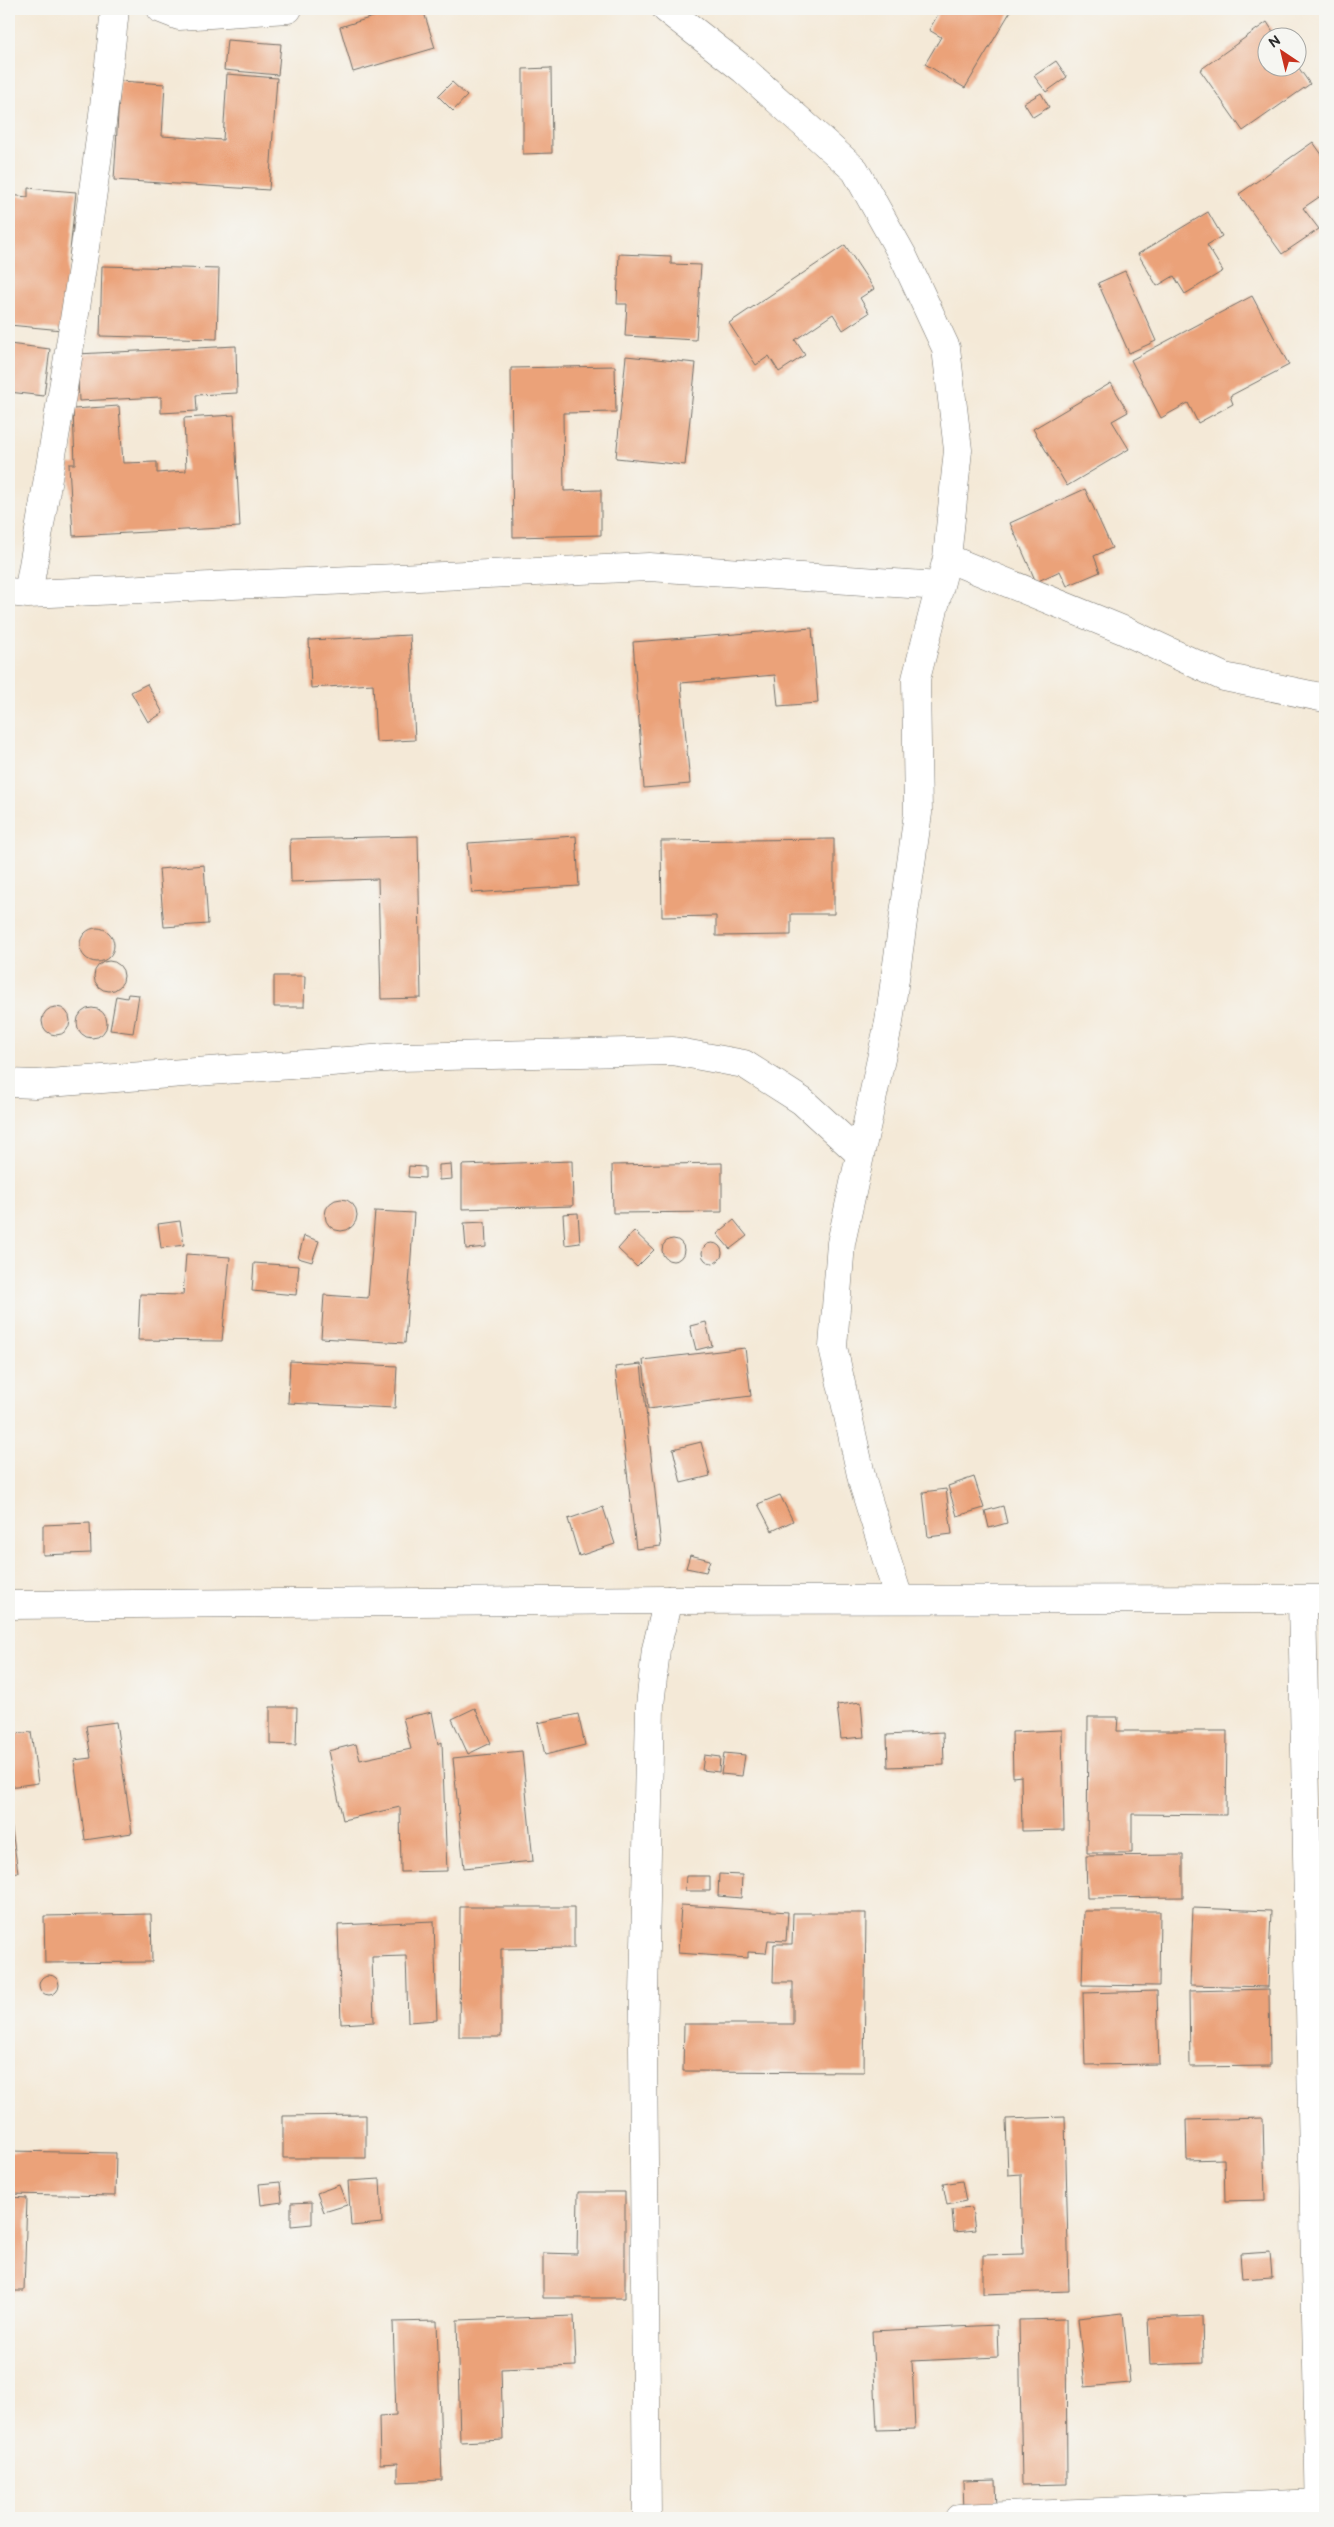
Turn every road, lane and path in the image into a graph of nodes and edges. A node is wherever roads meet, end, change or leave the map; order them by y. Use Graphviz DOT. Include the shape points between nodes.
graph roads {
  1 [pos="114,9"];
  2 [pos="161,9"];
  3 [pos="288,9"];
  4 [pos="666,9"];
  5 [pos="947,558"];
  6 [pos="940,586"];
  7 [pos="18,593"];
  8 [pos="1325,698"];
  9 [pos="9,1083"];
  10 [pos="860,1154"];
  11 [pos="899,1599"];
  12 [pos="1314,1599"];
  13 [pos="668,1600"];
  14 [pos="9,1605"];
  15 [pos="1320,2511"];
  16 [pos="647,2518"];
  17 [pos="959,2518"];
  1 -- 7 [label="street" via="103,122 75,311"];
  2 -- 3 [label="street" via="180,16"];
  4 -- 5 [label="street" via="744,70 855,170 903,256 946,348 958,450"];
  5 -- 6 [label="street"];
  5 -- 8 [label="street" via="1123,630 1224,676"];
  6 -- 7 [label="street" via="649,567"];
  6 -- 10 [label="street" via="916,679 918,813 889,1022"];
  9 -- 10 [label="street" via="35,1084 399,1057 673,1051 744,1064 802,1101"];
  10 -- 11 [label="street" via="841,1242 833,1347 862,1484"];
  11 -- 12 [label="street"];
  11 -- 13 [label="street"];
  12 -- 15 [label="street"];
  13 -- 14 [label="street"];
  13 -- 16 [label="street" via="656,1649 649,1726 643,2045"];
  15 -- 17 [label="street"];
}
